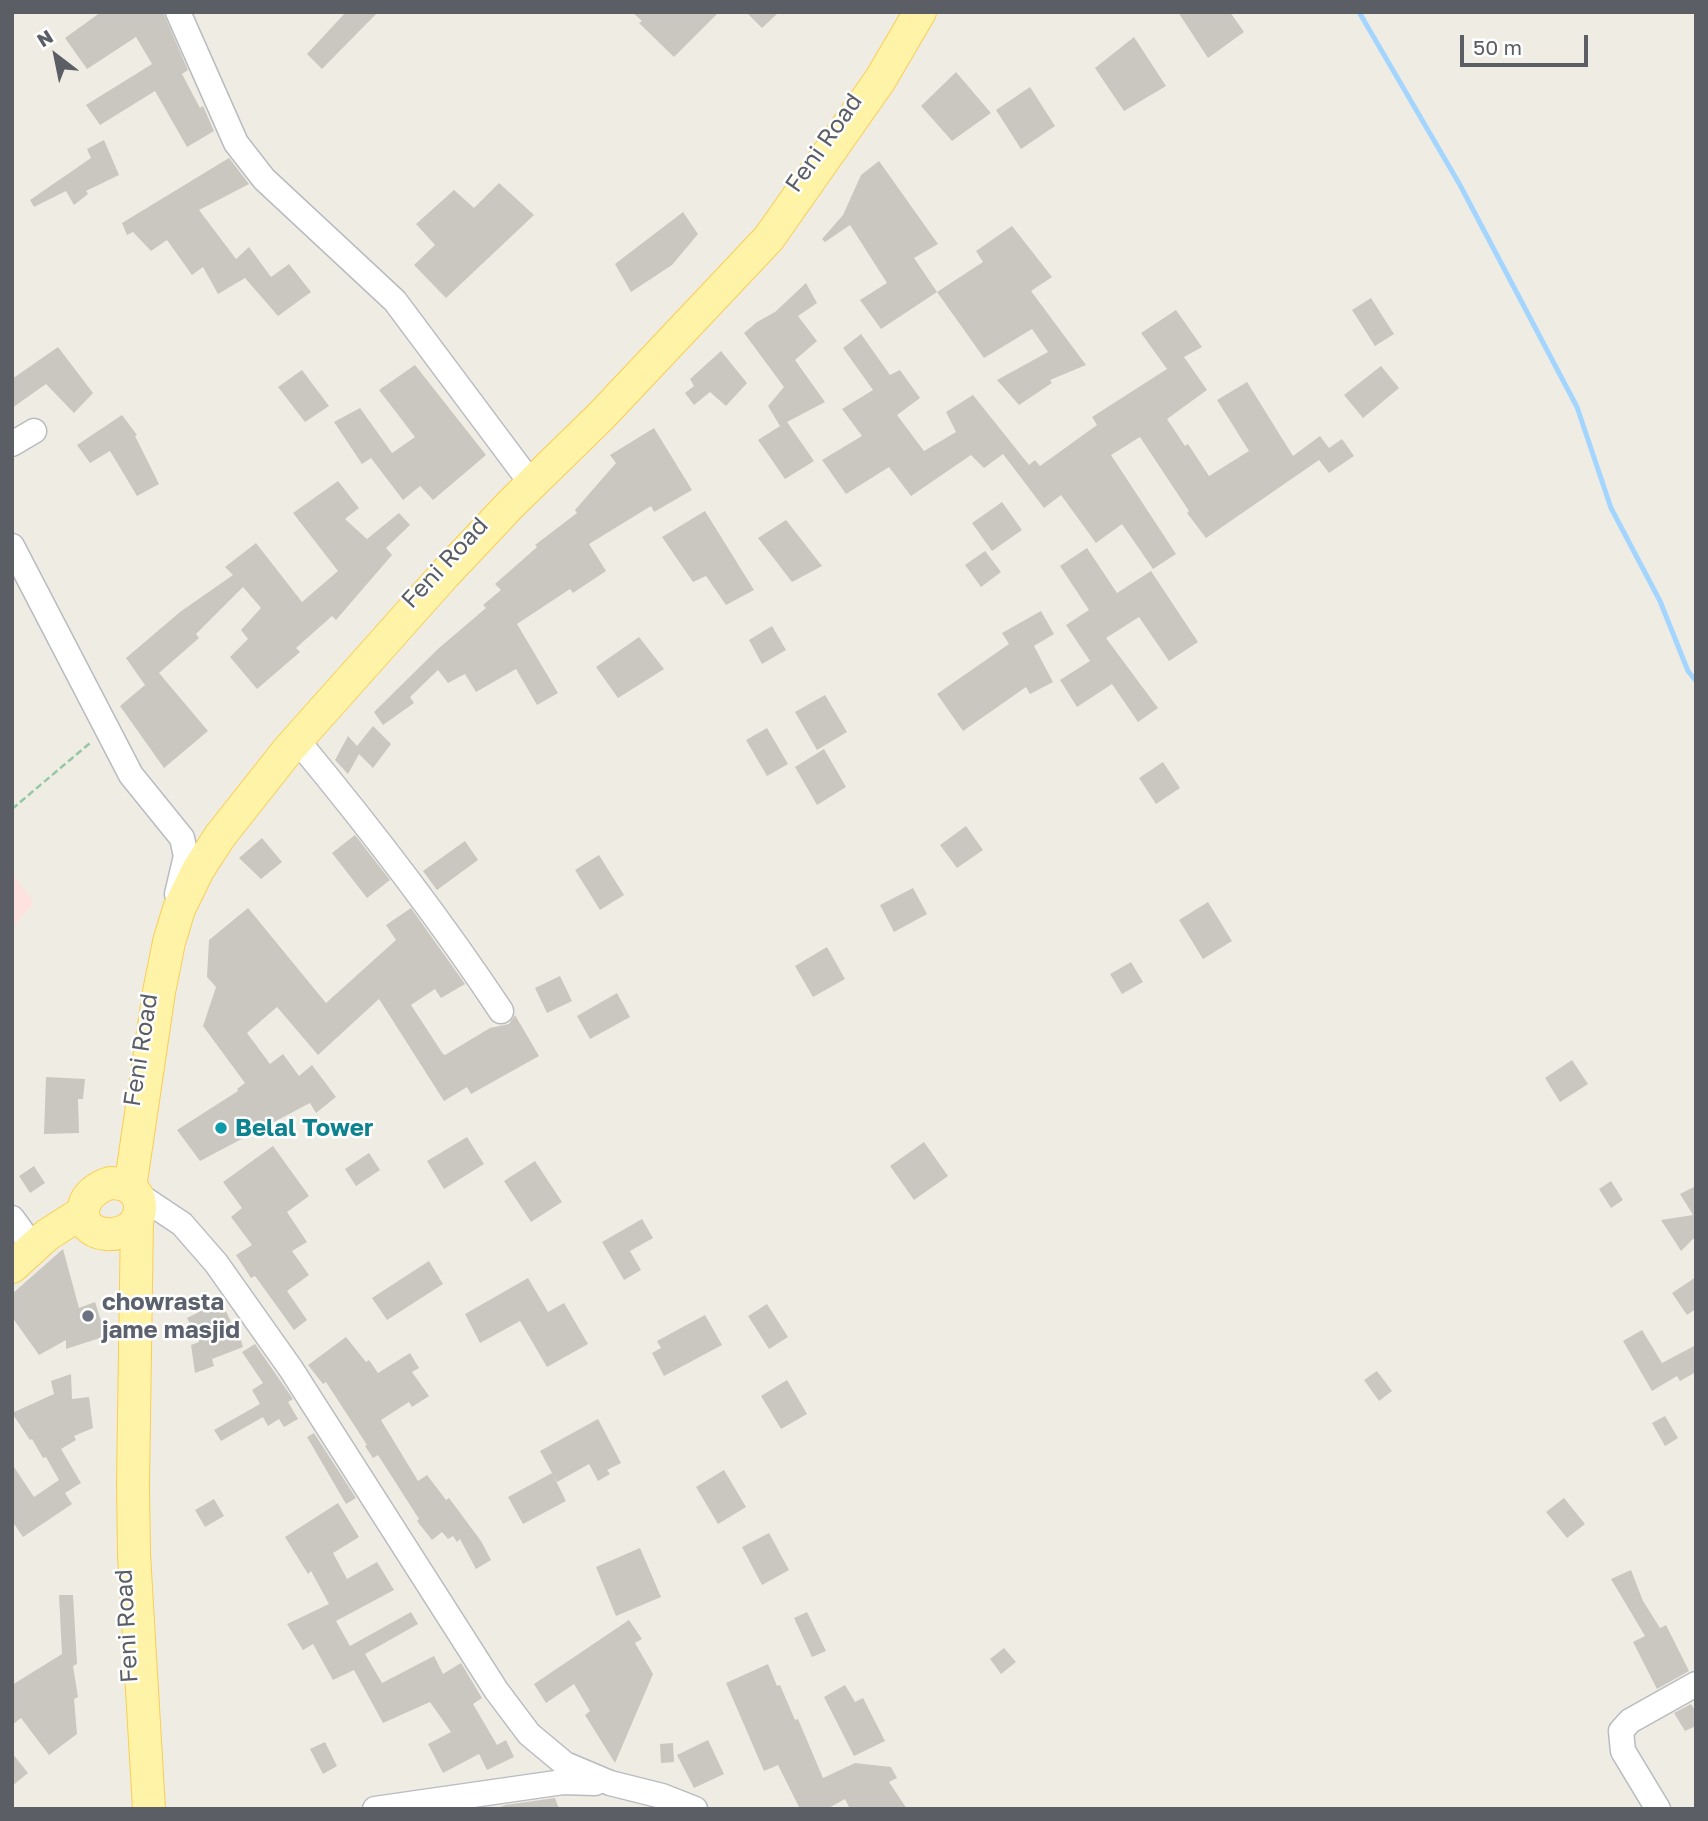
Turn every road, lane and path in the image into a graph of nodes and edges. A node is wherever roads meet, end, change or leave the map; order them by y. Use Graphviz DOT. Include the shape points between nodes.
graph roads {
  1 [pos="178,12"];
  2 [pos="909,12"];
  3 [pos="920,12"];
  4 [pos="34,431"];
  5 [pos="12,444"];
  6 [pos="525,475"];
  7 [pos="12,546"];
  8 [pos="108,728"];
  9 [pos="298,740"];
  10 [pos="12,809"];
  11 [pos="176,898"];
  12 [pos="501,1011"];
  13 [pos="129,1204"];
  14 [pos="83,1212"];
  15 [pos="12,1218"];
  16 [pos="23,1257"];
  17 [pos="1696,1684"];
  18 [pos="610,1783"];
  19 [pos="136,1809"];
  20 [pos="149,1809"];
  21 [pos="375,1809"];
  22 [pos="695,1809"];
  23 [pos="1658,1809"];
  1 -- 6 [label="street" via="236,143 264,179 395,301"];
  2 -- 6 [label="main road, Feni Road" via="847,112 764,229"];
  3 -- 9 [label="main road" via="880,80 769,238 453,565"];
  4 -- 5 [label="street"];
  6 -- 11 [label="main road, Feni Road" via="385,627 226,812"];
  7 -- 8 [label="street"];
  8 -- 10 [label="path"];
  8 -- 11 [label="street" via="131,775 186,846"];
  9 -- 12 [label="street" via="449,933"];
  9 -- 13 [label="main road" via="220,836 179,909 159,992"];
  11 -- 13 [label="main road, Feni Road" via="150,991"];
  13 -- 14 [label="main road" via="100,1186 86,1199"];
  13 -- 14 [label="main road" via="104,1235 92,1231"];
  13 -- 18 [label="street" via="182,1224 216,1263 291,1369 496,1690 529,1734 565,1764"];
  13 -- 19 [label="main road, Feni Road" via="122,1524"];
  13 -- 20 [label="main road" via="133,1519"];
  14 -- 16 [label="main road"];
  15 -- 16 [label="street"];
  17 -- 23 [label="street" via="1630,1721 1621,1731 1623,1751"];
  18 -- 21 [label="street" via="563,1782"];
  18 -- 22 [label="street"];
}
